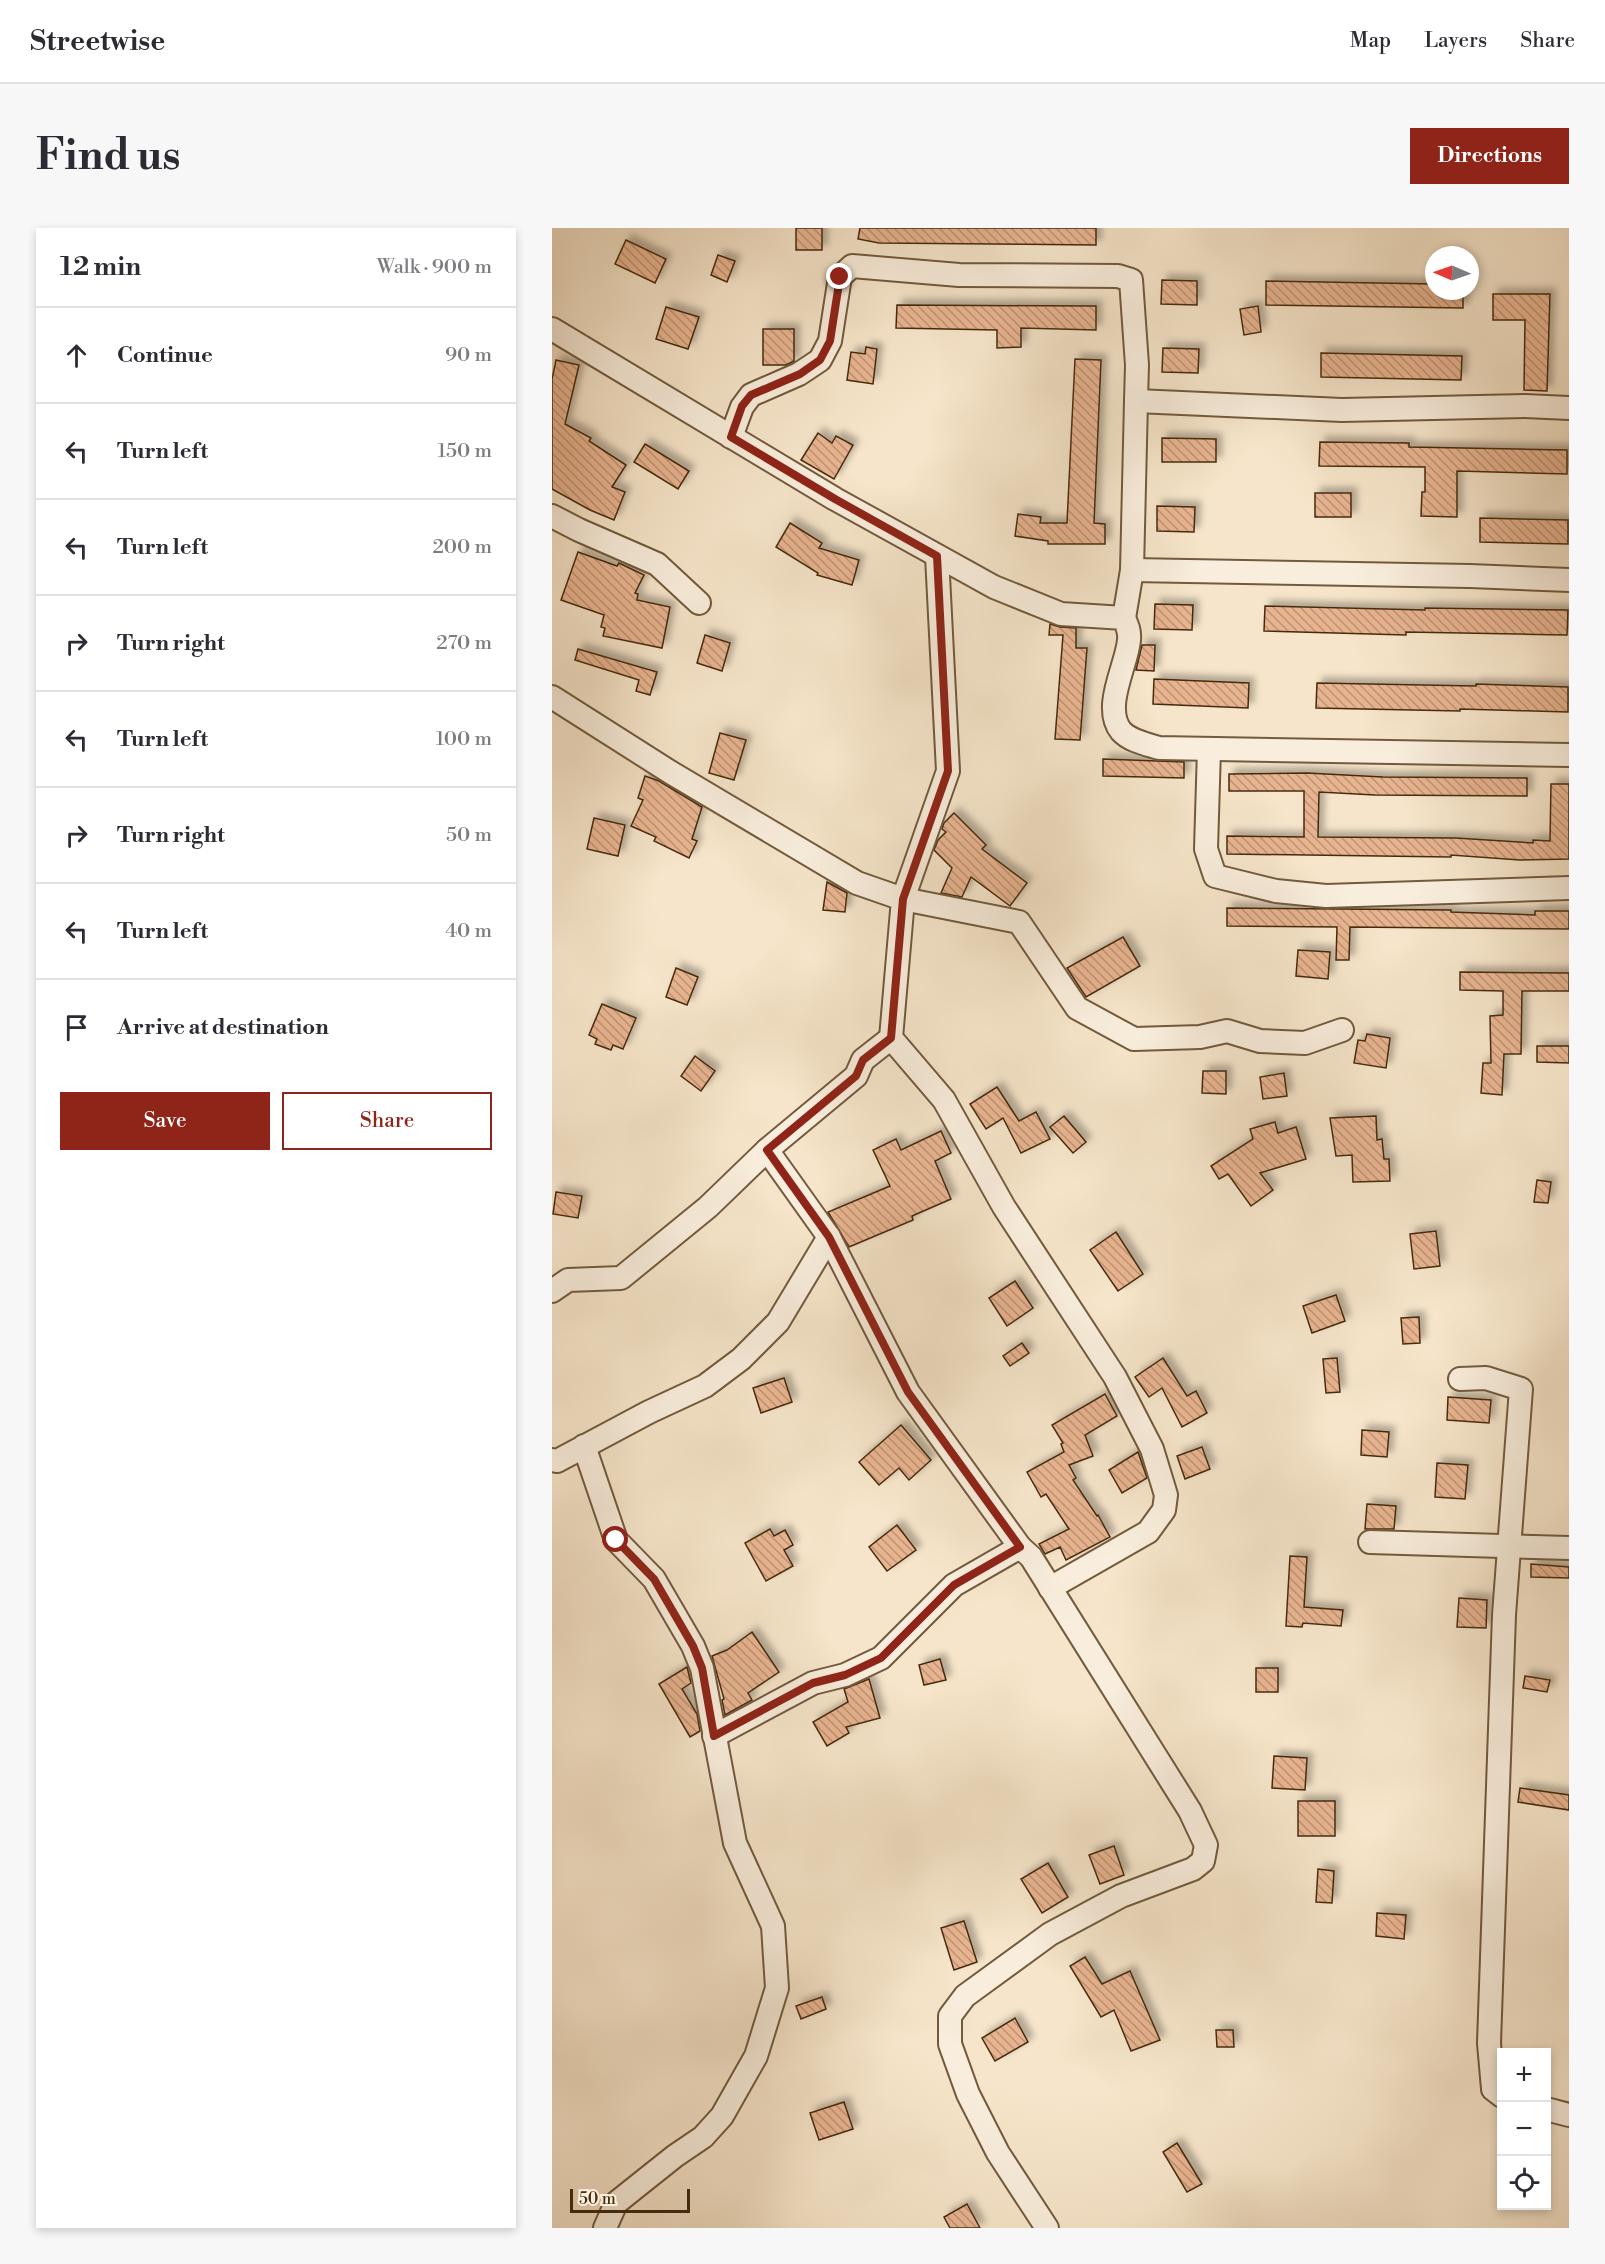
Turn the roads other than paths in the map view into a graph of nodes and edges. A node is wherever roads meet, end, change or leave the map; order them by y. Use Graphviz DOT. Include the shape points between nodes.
graph roads {
  1 [pos="552,329"];
  2 [pos="1136,401"];
  3 [pos="1569,408"];
  4 [pos="731,437"];
  5 [pos="552,516"];
  6 [pos="937,556"];
  7 [pos="1132,570"];
  8 [pos="1569,580"];
  9 [pos="699,603"];
  10 [pos="1124,618"];
  11 [pos="552,697"];
  12 [pos="1209,749"];
  13 [pos="1569,755"];
  14 [pos="1569,888"];
  15 [pos="903,899"];
  16 [pos="1342,1030"];
  17 [pos="891,1038"];
  18 [pos="767,1150"];
  19 [pos="829,1237"];
  20 [pos="552,1291"];
  21 [pos="1460,1379"];
  22 [pos="584,1446"];
  23 [pos="552,1460"];
  24 [pos="1370,1542"];
  25 [pos="1508,1546"];
  26 [pos="1020,1547"];
  27 [pos="1569,1548"];
  28 [pos="1050,1588"];
  29 [pos="714,1736"];
  30 [pos="1497,2092"];
  31 [pos="1551,2110"];
  32 [pos="1569,2115"];
  33 [pos="605,2228"];
  34 [pos="1047,2228"];
  1 -- 4 [label="street"];
  2 -- 3 [label="street" via="1342,410"];
  2 -- 4 [label="street" via="1131,280 1118,276 958,275 852,266 840,277 830,341 820,360 800,374 751,395 742,406"];
  2 -- 7 [label="street"];
  4 -- 6 [label="street"];
  5 -- 9 [label="street" via="657,564"];
  6 -- 10 [label="street" via="994,587 1061,614"];
  6 -- 15 [label="street" via="948,771"];
  7 -- 8 [label="street"];
  7 -- 10 [label="street"];
  10 -- 12 [label="street" via="1129,642 1114,713 1120,730 1136,742 1159,748"];
  11 -- 15 [label="street" via="858,883"];
  12 -- 13 [label="street"];
  12 -- 14 [label="street" via="1206,849 1215,876 1276,891 1326,896"];
  15 -- 16 [label="street" via="1019,922 1077,1008 1134,1039 1200,1037 1227,1031 1260,1041 1305,1043"];
  15 -- 17 [label="street"];
  17 -- 18 [label="street" via="863,1060 856,1076"];
  17 -- 28 [label="street" via="944,1100 1004,1208 1115,1377 1152,1449 1163,1483 1164,1510 1148,1532"];
  18 -- 19 [label="street"];
  18 -- 20 [label="street" via="708,1207 621,1278 568,1280"];
  19 -- 22 [label="street" via="777,1322 741,1359 705,1386"];
  19 -- 26 [label="street" via="908,1392"];
  21 -- 25 [label="street" via="1486,1378 1521,1389"];
  22 -- 23 [label="street"];
  22 -- 29 [label="street" via="616,1540 654,1579 693,1646 702,1668"];
  24 -- 25 [label="street"];
  25 -- 27 [label="street"];
  25 -- 30 [label="street" via="1489,2043 1493,2089"];
  26 -- 28 [label="street"];
  26 -- 29 [label="street" via="954,1585 881,1658 845,1675 813,1683"];
  28 -- 34 [label="street" via="1190,1811 1206,1845 1203,1861 1192,1869 1121,1896 1050,1934 965,1996 950,2016 951,2044 968,2094 998,2152"];
  29 -- 33 [label="street" via="735,1843 773,1926 777,1988 756,2056 722,2116 702,2137 616,2203"];
  31 -- 32 [label="street"];
}
